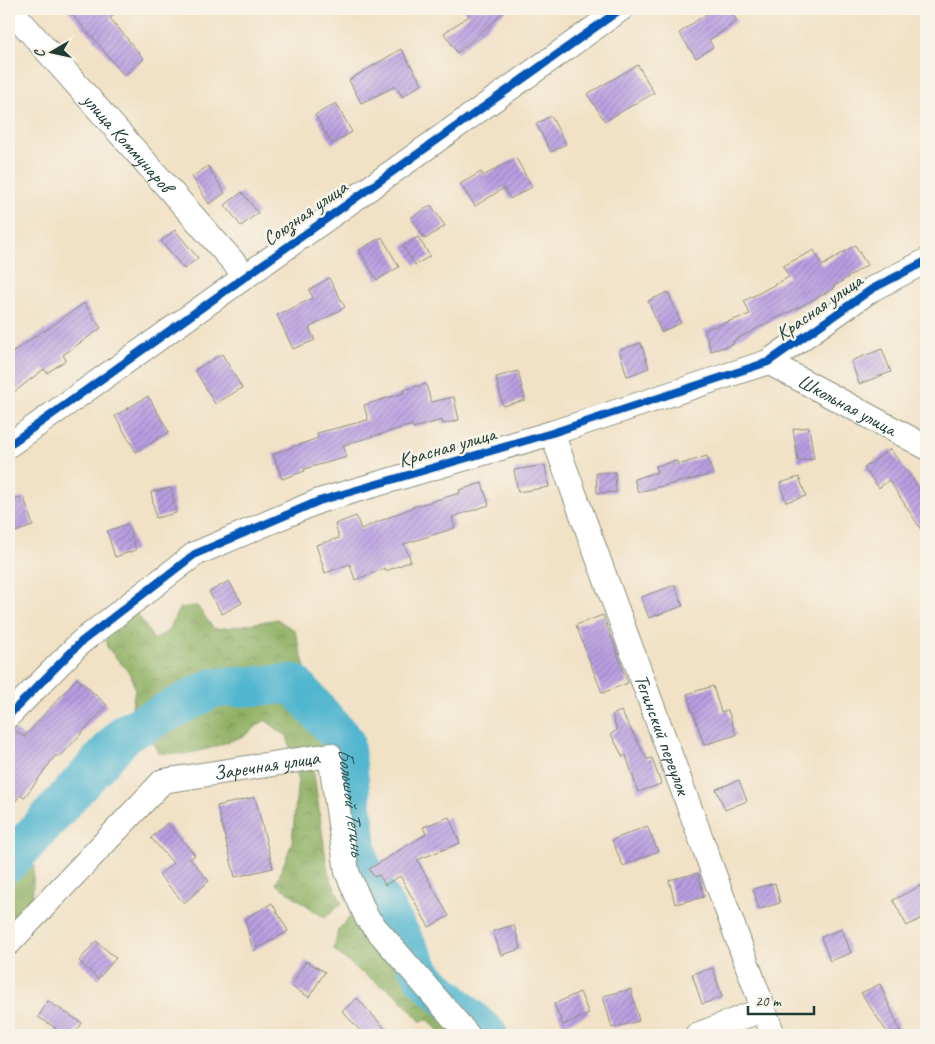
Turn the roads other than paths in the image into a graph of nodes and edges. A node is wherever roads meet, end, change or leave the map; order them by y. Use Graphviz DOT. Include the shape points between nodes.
graph roads {
  1 [pos="10,9"];
  2 [pos="621,9"];
  3 [pos="926,261"];
  4 [pos="246,275"];
  5 [pos="768,362"];
  6 [pos="552,433"];
  7 [pos="9,445"];
  8 [pos="926,447"];
  9 [pos="9,715"];
  10 [pos="9,943"];
  11 [pos="764,1009"];
  12 [pos="468,1035"];
  13 [pos="697,1035"];
  14 [pos="773,1035"];
  1 -- 4 [label="street, улица Коммунаров"];
  2 -- 4 [label="street, Союзная улица"];
  3 -- 5 [label="street, Красная улица" via="872,289"];
  4 -- 7 [label="street, Союзная улица"];
  5 -- 6 [label="street, Красная улица"];
  5 -- 8 [label="street, Школьная улица"];
  6 -- 9 [label="street, Красная улица" via="319,501 195,554 81,642"];
  6 -- 11 [label="street, Тегинский переулок"];
  10 -- 12 [label="street, Заречная улица" via="163,781 330,755 347,872 367,918"];
  11 -- 13 [label="street"];
  11 -- 14 [label="street, Тегинский переулок"];
}
